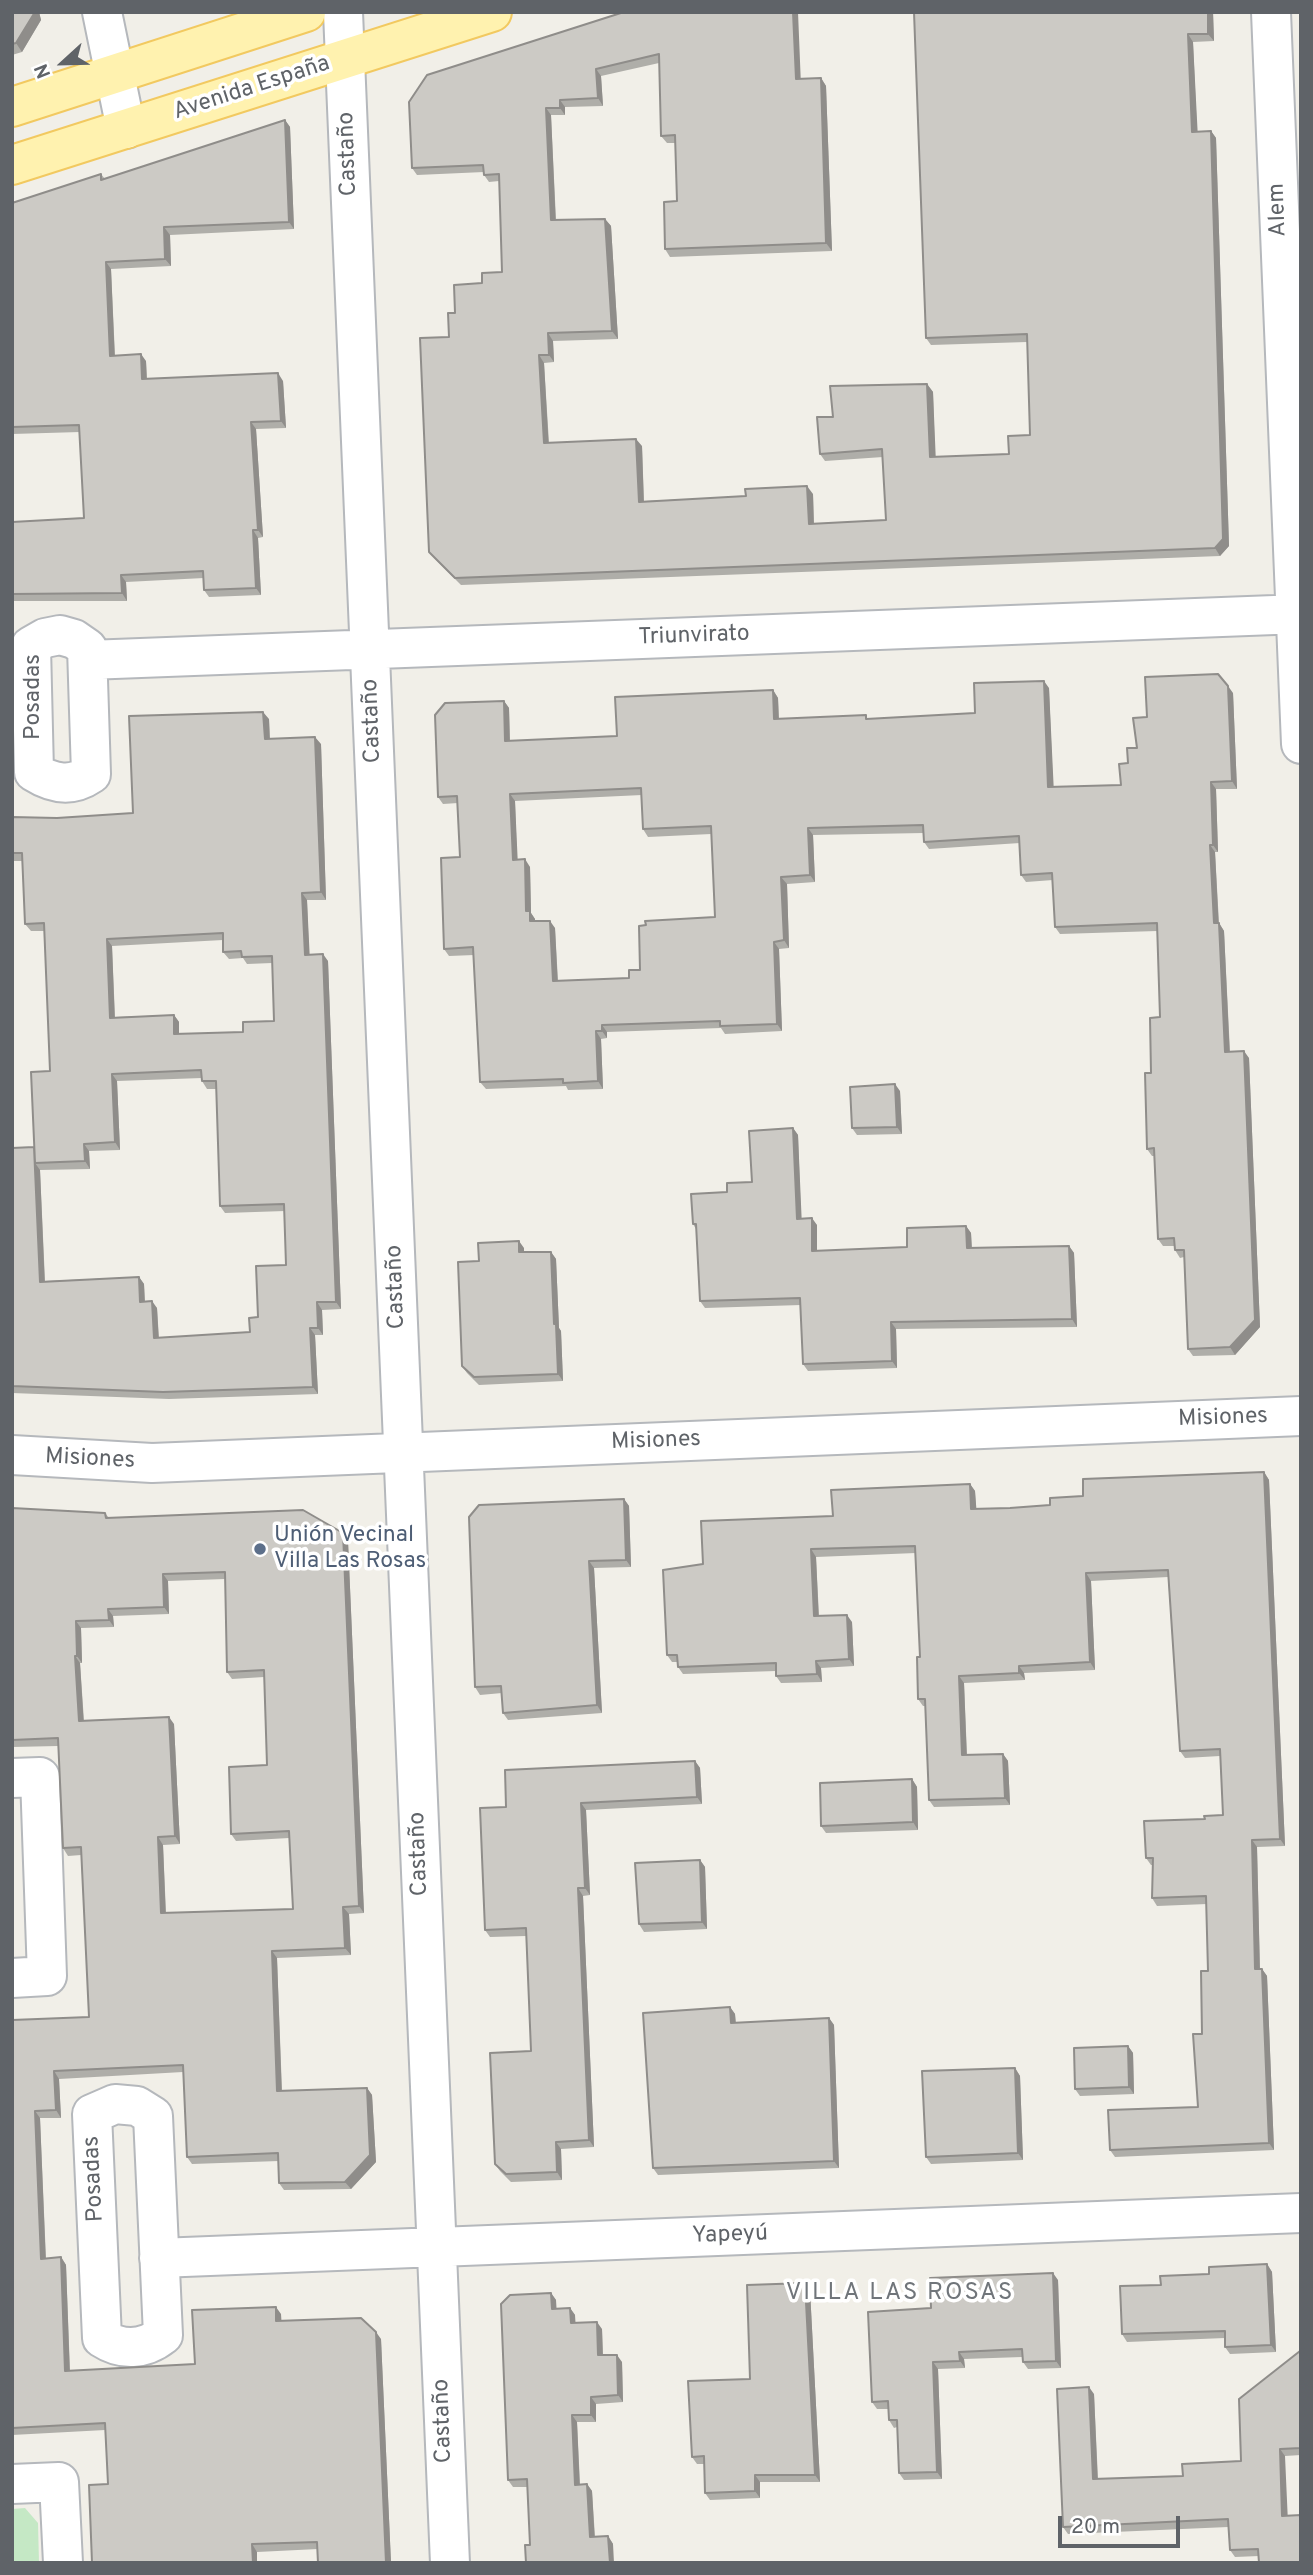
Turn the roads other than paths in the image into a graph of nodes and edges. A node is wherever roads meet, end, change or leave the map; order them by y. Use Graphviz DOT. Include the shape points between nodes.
graph roads {
  1 [pos="102,12"];
  2 [pos="306,12"];
  3 [pos="344,12"];
  4 [pos="492,12"];
  5 [pos="1271,12"];
  6 [pos="346,59"];
  7 [pos="115,75"];
  8 [pos="12,107"];
  9 [pos="126,129"];
  10 [pos="12,165"];
  11 [pos="1298,614"];
  12 [pos="370,649"];
  13 [pos="88,660"];
  14 [pos="1301,744"];
  15 [pos="1301,1416"];
  16 [pos="404,1453"];
  17 [pos="12,1455"];
  18 [pos="26,1778"];
  19 [pos="30,1977"];
  20 [pos="1301,2213"];
  21 [pos="436,2247"];
  22 [pos="159,2258"];
  23 [pos="12,2484"];
  24 [pos="63,2563"];
  25 [pos="450,2563"];
  1 -- 7 [label="street"];
  2 -- 7 [label="main road"];
  3 -- 6 [label="street, Castaño"];
  4 -- 6 [label="main road, Avenida España"];
  5 -- 11 [label="street, Alem"];
  6 -- 9 [label="main road, Avenida España"];
  6 -- 12 [label="street, Castaño"];
  7 -- 8 [label="main road"];
  7 -- 9 [label="street"];
  9 -- 10 [label="main road, Avenida España"];
  11 -- 12 [label="street, Triunvirato"];
  11 -- 14 [label="street, Alem"];
  12 -- 13 [label="street, Triunvirato"];
  12 -- 16 [label="street, Castaño"];
  15 -- 16 [label="street, Misiones"];
  16 -- 17 [label="street, Misiones" via="152,1463"];
  16 -- 21 [label="street, Castaño"];
  18 -- 19 [label="street"];
  20 -- 21 [label="street, Yapeyú"];
  21 -- 22 [label="street, Yapeyú"];
  21 -- 25 [label="street, Castaño"];
  22 -- 22 [label="street, Posadas" via="153,2116 130,2104 107,2106 92,2114 102,2338 137,2348 163,2335"];
  23 -- 24 [label="street" via="59,2482"];
}
